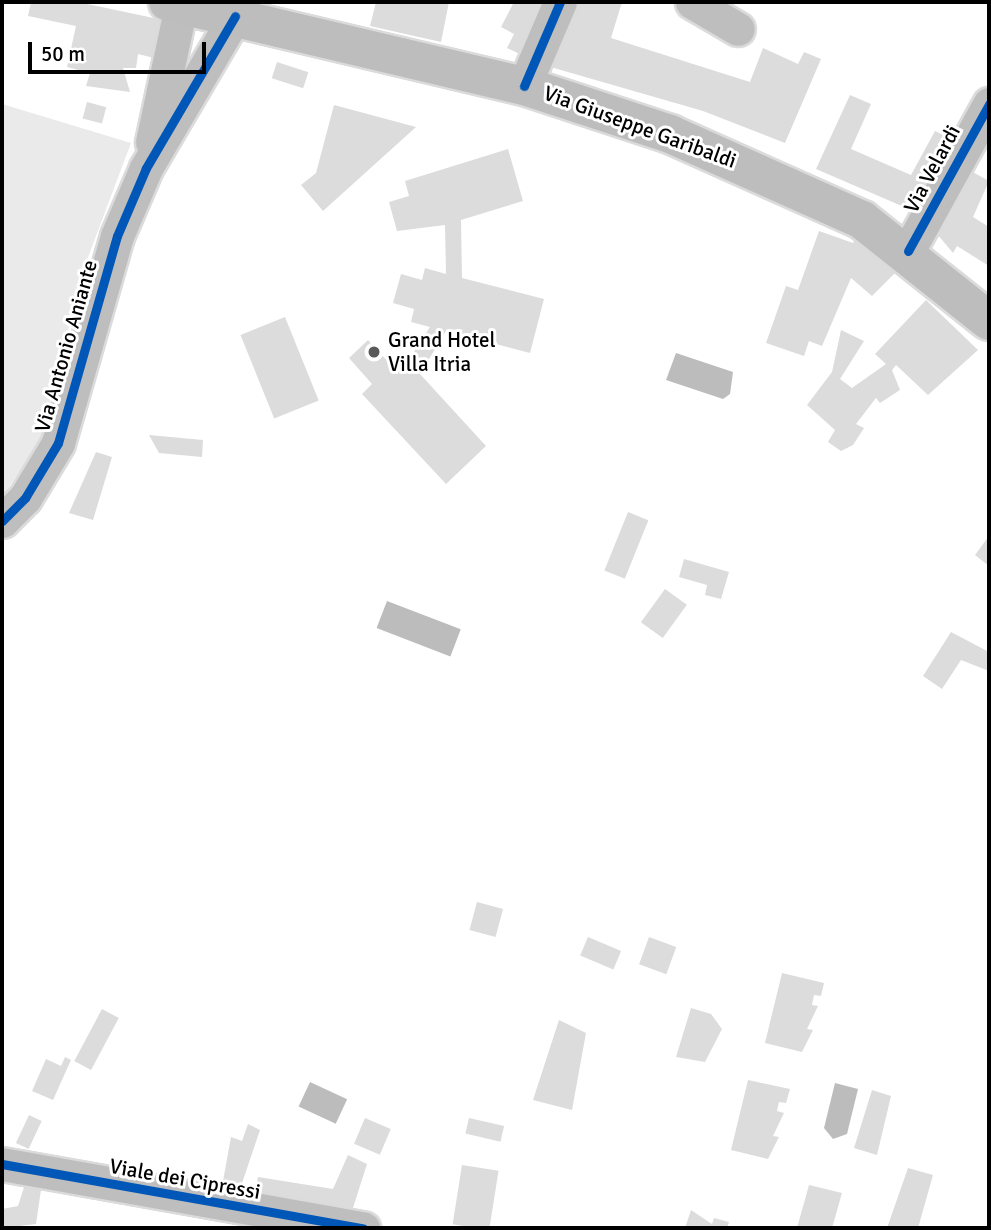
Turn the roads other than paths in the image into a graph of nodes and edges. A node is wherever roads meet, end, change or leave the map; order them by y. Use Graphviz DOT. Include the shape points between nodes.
graph roads {
  1 [pos="560,2"];
  2 [pos="692,2"];
  3 [pos="175,3"];
  4 [pos="235,16"];
  5 [pos="738,29"];
  6 [pos="524,86"];
  7 [pos="989,104"];
  8 [pos="146,169"];
  9 [pos="908,251"];
  10 [pos="989,321"];
  11 [pos="2,521"];
  12 [pos="2,1164"];
  13 [pos="363,1228"];
  1 -- 6 [label="street"];
  2 -- 5 [label="street"];
  3 -- 4 [label="main road, Via Giuseppe Garibaldi"];
  3 -- 8 [label="street"];
  4 -- 6 [label="main road, Via Giuseppe Garibaldi"];
  4 -- 8 [label="street"];
  6 -- 9 [label="main road, Via Giuseppe Garibaldi" via="739,161 862,220"];
  7 -- 9 [label="street, Via Velardi"];
  8 -- 11 [label="street, Via Antonio Aniante" via="105,268 58,443 25,498"];
  9 -- 10 [label="main road, Via Giuseppe Garibaldi"];
  12 -- 13 [label="street, Viale dei Cipressi"];
}
